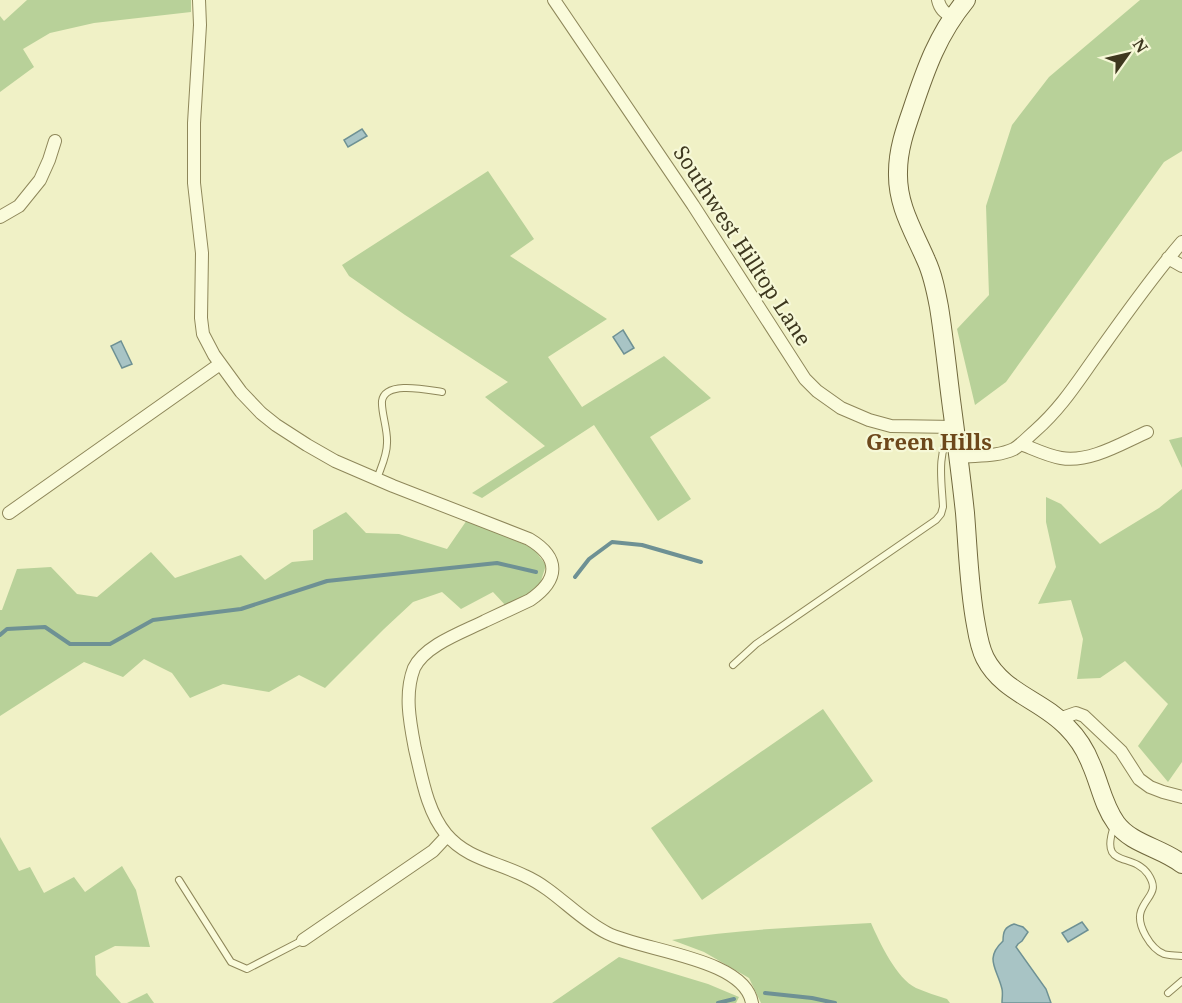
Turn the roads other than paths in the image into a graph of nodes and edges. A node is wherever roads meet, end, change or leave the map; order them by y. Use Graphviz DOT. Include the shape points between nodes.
graph roads {
  1 [pos="199,0"];
  2 [pos="554,0"];
  3 [pos="938,0"];
  4 [pos="966,0"];
  5 [pos="952,17"];
  6 [pos="55,141"];
  7 [pos="0,217"];
  8 [pos="1182,242"];
  9 [pos="1168,258"];
  10 [pos="1182,266"];
  11 [pos="220,364"];
  12 [pos="442,392"];
  13 [pos="955,427"];
  14 [pos="1147,432"];
  15 [pos="1021,444"];
  16 [pos="959,457"];
  17 [pos="377,479"];
  18 [pos="9,513"];
  19 [pos="733,665"];
  20 [pos="1059,719"];
  21 [pos="1182,797"];
  22 [pos="1115,822"];
  23 [pos="447,836"];
  24 [pos="1182,864"];
  25 [pos="179,880"];
  26 [pos="303,940"];
  27 [pos="1182,956"];
  28 [pos="1182,981"];
  29 [pos="1168,993"];
  30 [pos="752,1003"];
  1 -- 11 [label="street" via="194,162 202,254 201,318 203,334"];
  2 -- 13 [label="street, Southwest Hilltop Lane" via="805,379 841,408 869,420 891,426"];
  3 -- 5 [label="street" via="939,7"];
  4 -- 5 [label="main road"];
  5 -- 13 [label="main road" via="934,50 915,100 900,150 898,174 904,212 936,288"];
  6 -- 7 [label="street" via="40,180 19,206"];
  8 -- 9 [label="street"];
  9 -- 10 [label="street"];
  9 -- 15 [label="street" via="1066,400"];
  11 -- 17 [label="street" via="246,398 276,425 335,461"];
  11 -- 18 [label="street"];
  12 -- 17 [label="lane" via="398,388 386,394 382,400 388,435"];
  13 -- 16 [label="main road"];
  13 -- 19 [label="lane" via="944,442 943,507 936,520 756,644"];
  14 -- 15 [label="street" via="1073,459 1058,458"];
  15 -- 16 [label="street" via="998,454"];
  16 -- 20 [label="main road" via="981,649 1002,681"];
  17 -- 23 [label="street" via="529,540 551,560 550,580 538,594 442,642 414,669 409,690 412,732 425,791"];
  20 -- 21 [label="street" via="1076,713 1084,716 1121,751 1139,779 1150,788"];
  20 -- 22 [label="main road" via="1091,763"];
  22 -- 24 [label="main road" via="1134,839"];
  22 -- 27 [label="lane" via="1110,850 1145,870 1153,885 1141,911 1143,929 1157,950"];
  23 -- 26 [label="street" via="433,850"];
  23 -- 30 [label="street" via="471,855 543,886 608,934 721,969 744,985"];
  25 -- 26 [label="lane" via="231,962 247,969"];
  28 -- 29 [label="lane"];
}
